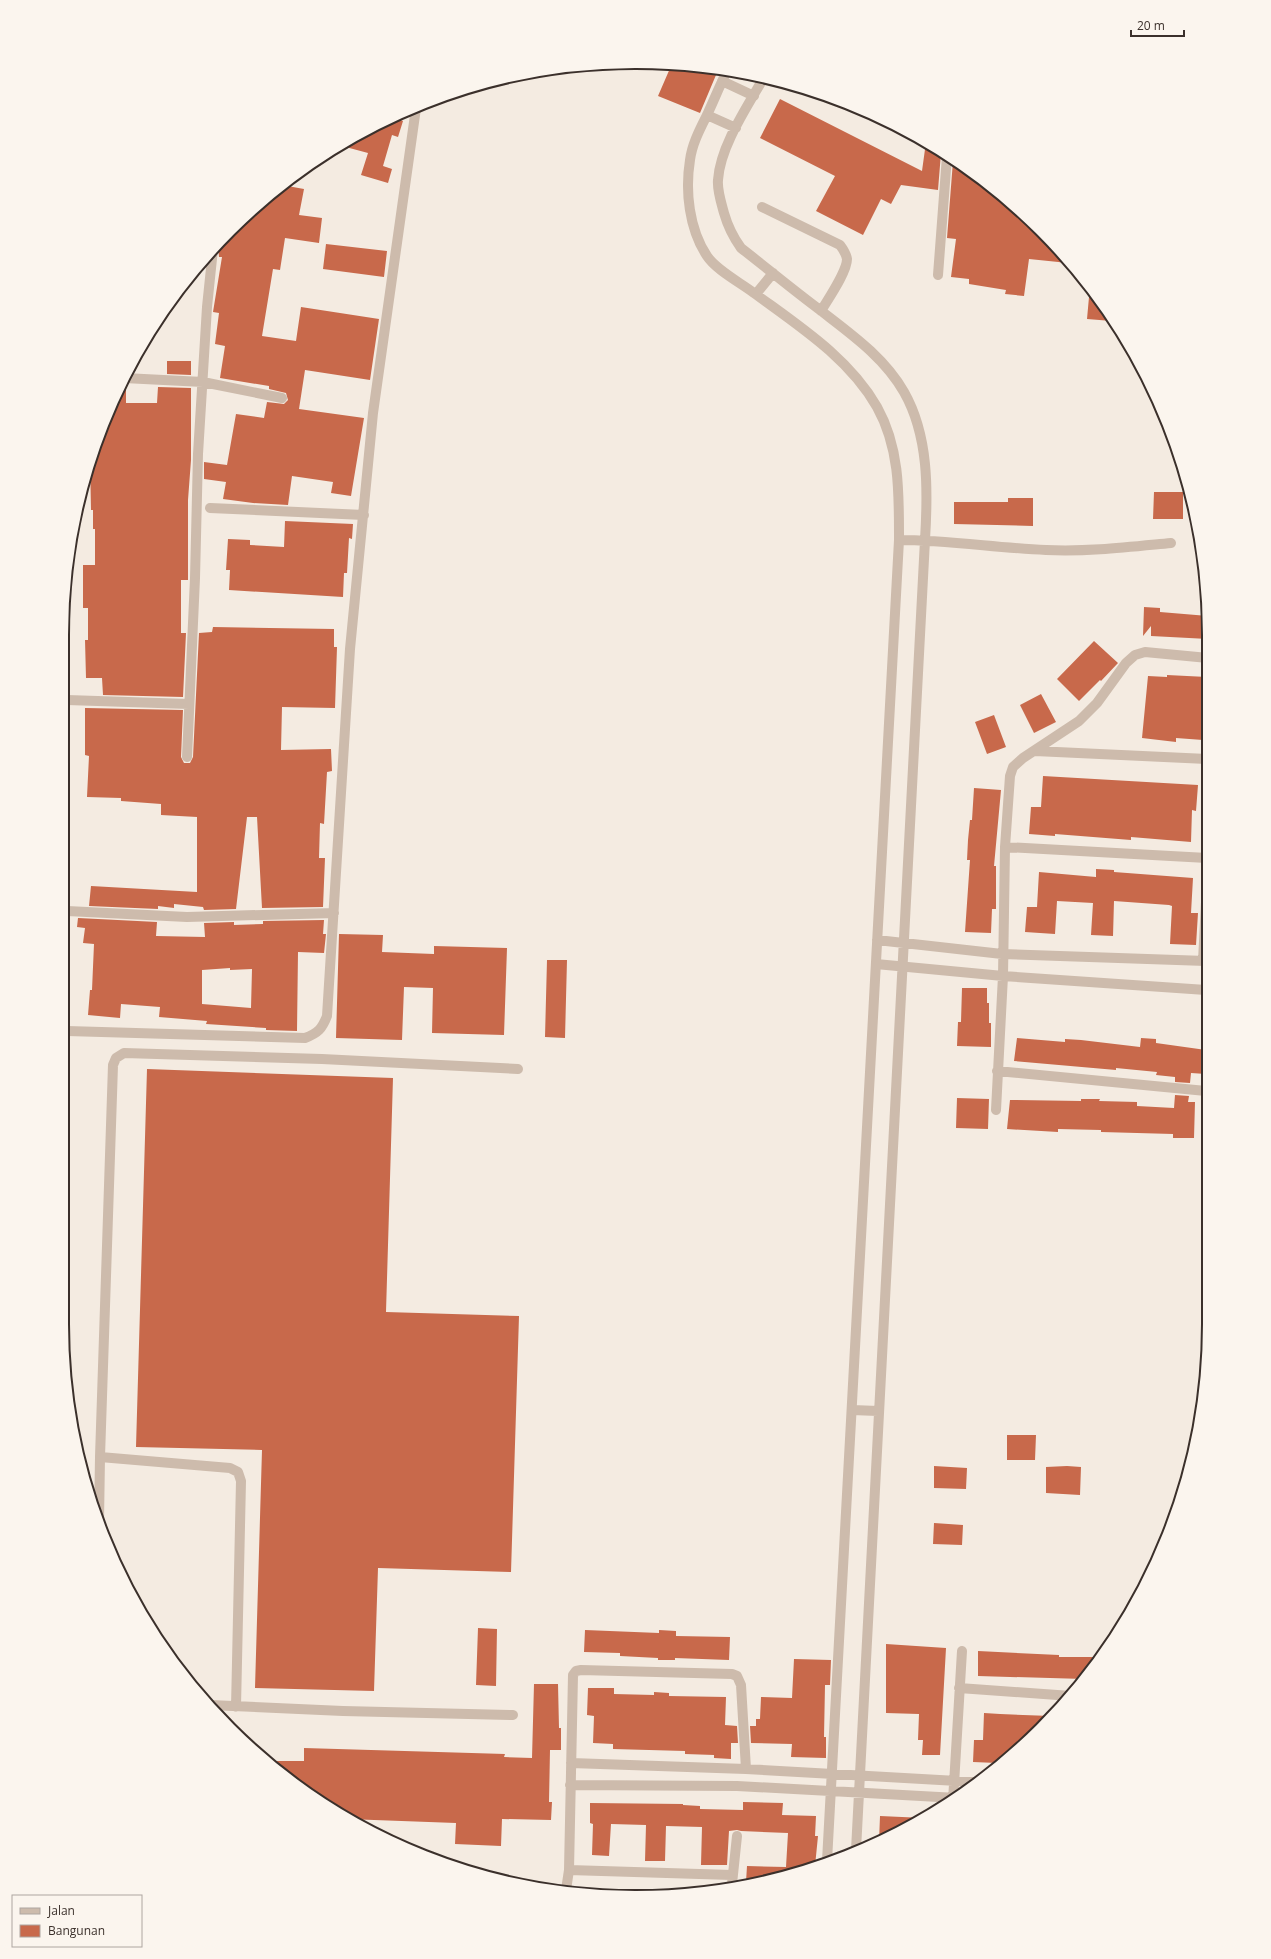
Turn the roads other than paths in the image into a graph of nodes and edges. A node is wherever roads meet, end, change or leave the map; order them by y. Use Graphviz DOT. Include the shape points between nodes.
graph roads {
  1 [pos="724,76"];
  2 [pos="722,81"];
  3 [pos="761,83"];
  4 [pos="754,96"];
  5 [pos="415,114"];
  6 [pos="707,115"];
  7 [pos="736,128"];
  8 [pos="947,162"];
  9 [pos="762,207"];
  10 [pos="212,260"];
  11 [pos="772,273"];
  12 [pos="938,275"];
  13 [pos="756,294"];
  14 [pos="821,311"];
  15 [pos="131,378"];
  16 [pos="203,382"];
  17 [pos="282,398"];
  18 [pos="210,508"];
  19 [pos="364,515"];
  20 [pos="899,540"];
  21 [pos="925,540"];
  22 [pos="1171,543"];
  23 [pos="1202,657"];
  24 [pos="69,700"];
  25 [pos="189,704"];
  26 [pos="1035,751"];
  27 [pos="187,758"];
  28 [pos="1202,759"];
  29 [pos="1005,847"];
  30 [pos="1202,858"];
  31 [pos="69,911"];
  32 [pos="334,913"];
  33 [pos="877,940"];
  34 [pos="903,944"];
  35 [pos="1002,954"];
  36 [pos="1202,961"];
  37 [pos="876,964"];
  38 [pos="902,966"];
  39 [pos="1003,976"];
  40 [pos="1202,990"];
  41 [pos="69,1031"];
  42 [pos="518,1069"];
  43 [pos="997,1071"];
  44 [pos="1202,1091"];
  45 [pos="996,1110"];
  46 [pos="852,1410"];
  47 [pos="878,1411"];
  48 [pos="100,1457"];
  49 [pos="99,1507"];
  50 [pos="962,1651"];
  51 [pos="959,1688"];
  52 [pos="1062,1695"];
  53 [pos="218,1706"];
  54 [pos="236,1707"];
  55 [pos="513,1715"];
  56 [pos="572,1764"];
  57 [pos="746,1769"];
  58 [pos="832,1774"];
  59 [pos="859,1775"];
  60 [pos="954,1780"];
  61 [pos="969,1781"];
  62 [pos="570,1785"];
  63 [pos="832,1792"];
  64 [pos="955,1792"];
  65 [pos="859,1793"];
  66 [pos="945,1798"];
  67 [pos="737,1836"];
  68 [pos="856,1845"];
  69 [pos="827,1856"];
  70 [pos="569,1870"];
  71 [pos="732,1880"];
  72 [pos="567,1886"];
  1 -- 2 [label="street"];
  2 -- 4 [label="street"];
  2 -- 6 [label="street"];
  3 -- 4 [label="street"];
  4 -- 7 [label="street"];
  5 -- 19 [label="street" via="373,413"];
  6 -- 7 [label="street"];
  6 -- 13 [label="street" via="698,132 690,159 688,185 694,231 708,257"];
  7 -- 11 [label="street" via="719,170 720,200 732,236 742,248"];
  8 -- 12 [label="street"];
  9 -- 14 [label="street" via="840,245 844,250 847,259 845,268"];
  10 -- 16 [label="street"];
  11 -- 13 [label="street"];
  11 -- 14 [label="street"];
  13 -- 20 [label="street" via="833,353 854,373 877,407 887,429 895,458 899,493"];
  14 -- 21 [label="street" via="864,345 894,377 904,393 916,421 922,446 926,479"];
  15 -- 16 [label="street"];
  16 -- 17 [label="street"];
  16 -- 25 [label="street"];
  18 -- 19 [label="street"];
  19 -- 32 [label="street" via="350,649"];
  20 -- 21 [label="street"];
  20 -- 33 [label="street"];
  21 -- 22 [label="street" via="1045,550 1104,549"];
  21 -- 34 [label="street"];
  23 -- 26 [label="street" via="1145,652 1135,655 1126,663 1097,703 1078,721"];
  24 -- 25 [label="street"];
  25 -- 27 [label="street"];
  26 -- 28 [label="street"];
  26 -- 29 [label="street" via="1013,767 1010,776"];
  29 -- 30 [label="street"];
  29 -- 35 [label="street"];
  31 -- 32 [label="street" via="187,917"];
  32 -- 41 [label="street" via="327,1016 316,1034 305,1038"];
  33 -- 34 [label="street"];
  33 -- 37 [label="street"];
  34 -- 35 [label="street"];
  34 -- 38 [label="street"];
  35 -- 36 [label="street"];
  35 -- 39 [label="street"];
  37 -- 38 [label="street"];
  37 -- 46 [label="street"];
  38 -- 39 [label="street"];
  38 -- 47 [label="street"];
  39 -- 40 [label="street"];
  39 -- 43 [label="street"];
  42 -- 48 [label="street" via="322,1059 124,1053 116,1058 112,1066"];
  43 -- 44 [label="street"];
  43 -- 45 [label="street"];
  46 -- 47 [label="street"];
  46 -- 58 [label="street"];
  47 -- 59 [label="street"];
  48 -- 49 [label="street"];
  48 -- 54 [label="street" via="230,1468 238,1472 241,1481"];
  50 -- 51 [label="street"];
  51 -- 52 [label="street"];
  51 -- 60 [label="street"];
  53 -- 54 [label="street"];
  54 -- 55 [label="street"];
  56 -- 57 [label="street"];
  56 -- 57 [label="street" via="573,1675 576,1671 732,1674 740,1680 741,1685"];
  56 -- 62 [label="street"];
  57 -- 58 [label="street"];
  58 -- 59 [label="street"];
  58 -- 63 [label="street"];
  59 -- 60 [label="street"];
  59 -- 65 [label="street"];
  60 -- 61 [label="street"];
  60 -- 64 [label="street"];
  62 -- 63 [label="street" via="736,1786"];
  62 -- 70 [label="street"];
  63 -- 65 [label="street"];
  63 -- 69 [label="street"];
  65 -- 66 [label="street"];
  65 -- 68 [label="street"];
  67 -- 71 [label="street"];
  70 -- 71 [label="street"];
  70 -- 72 [label="street"];
}
